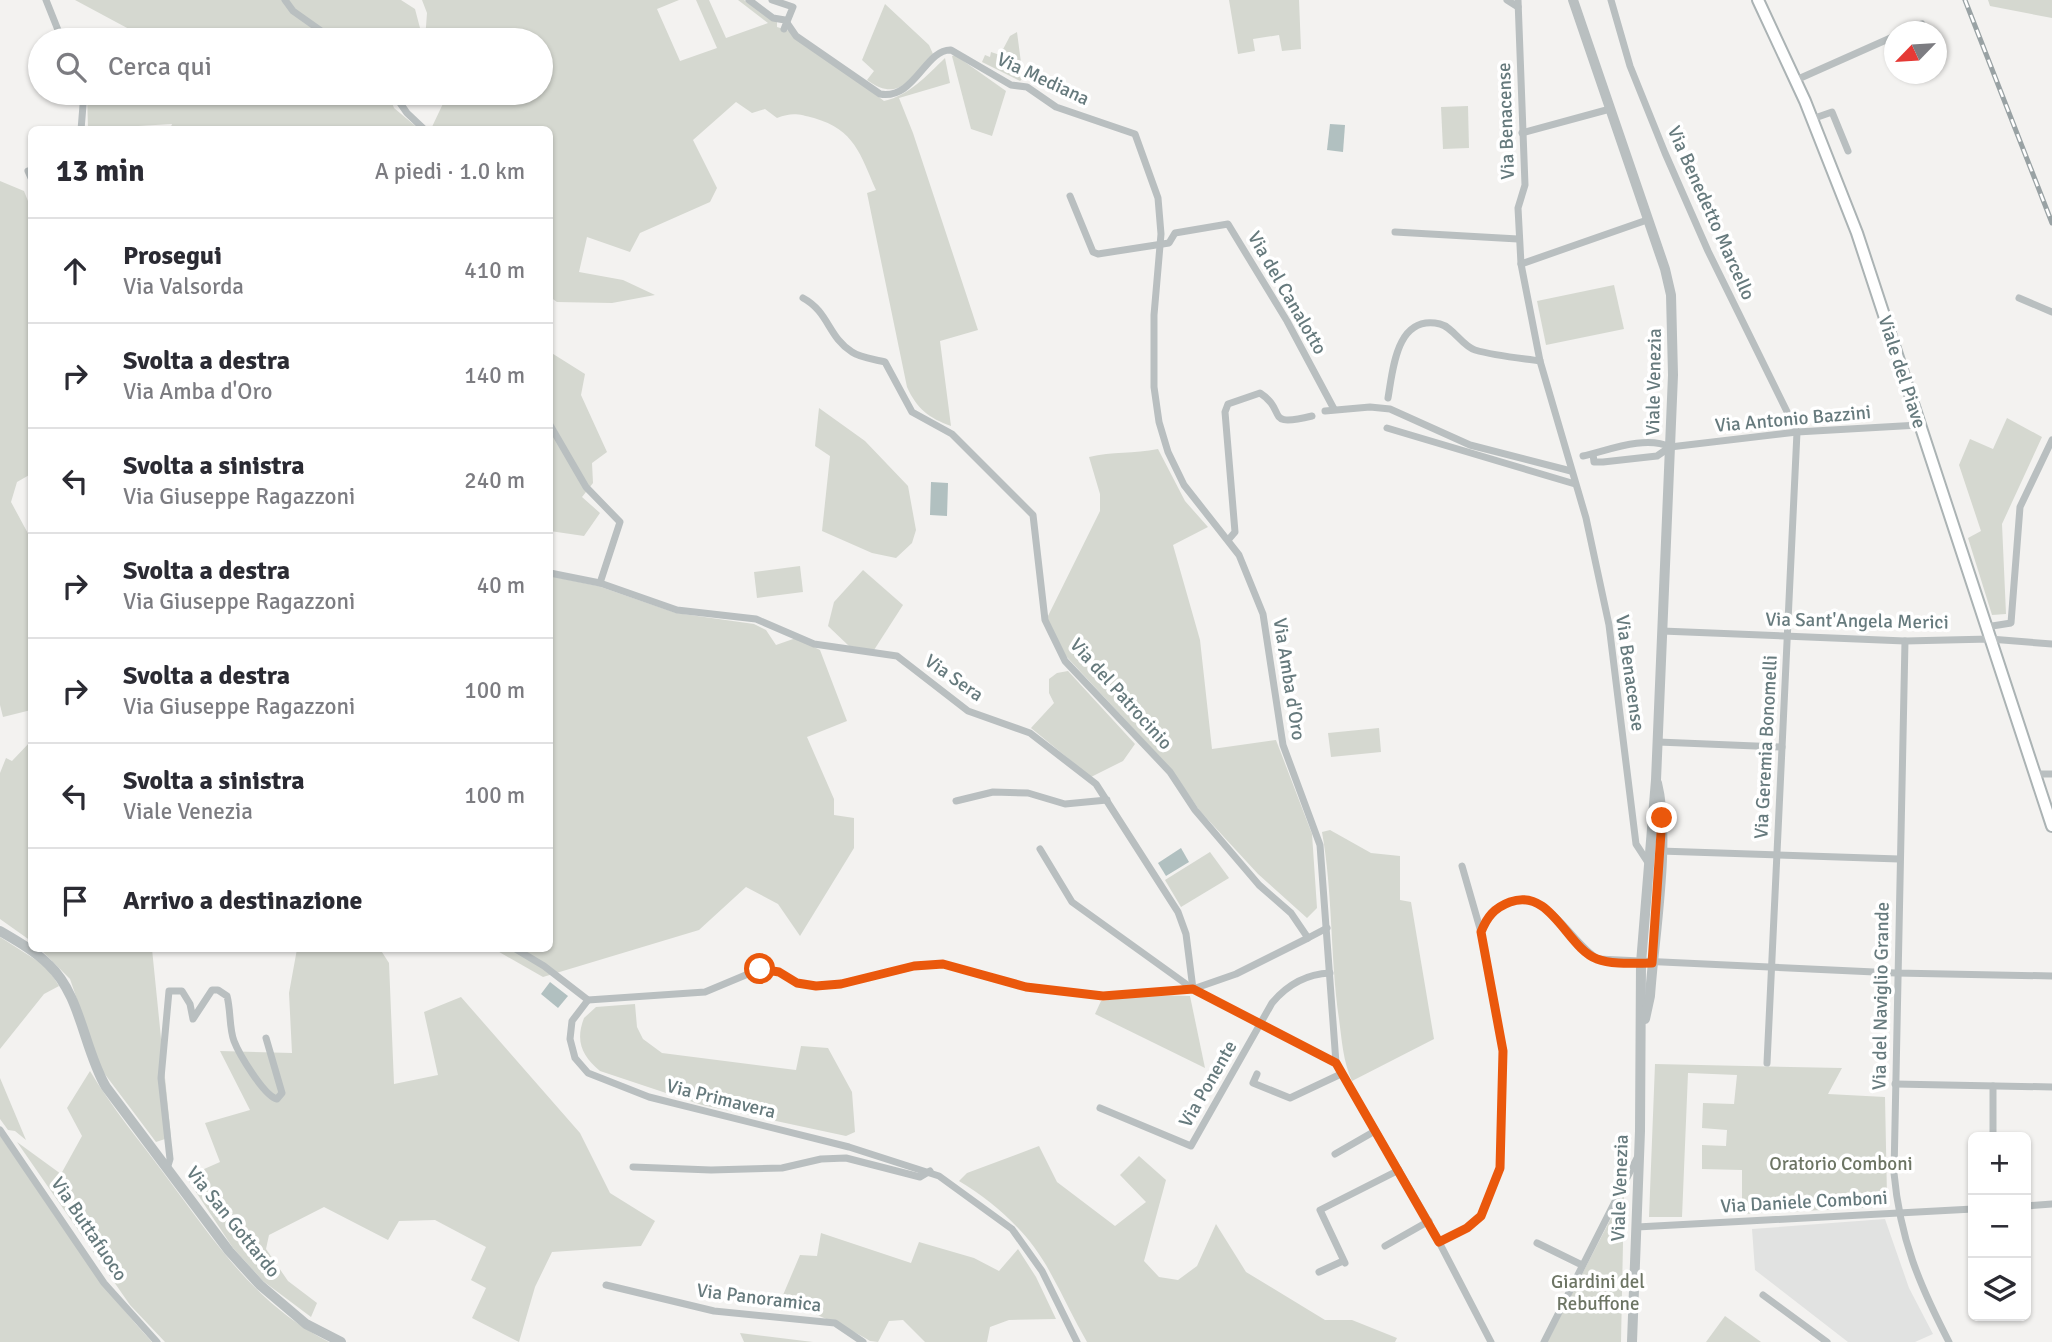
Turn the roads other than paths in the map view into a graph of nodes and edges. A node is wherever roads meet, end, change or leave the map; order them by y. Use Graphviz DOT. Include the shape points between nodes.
graph roads {
  1 [pos="46,0"];
  2 [pos="285,0"];
  3 [pos="749,0"];
  4 [pos="772,0"];
  5 [pos="1507,0"];
  6 [pos="1573,0"];
  7 [pos="1611,0"];
  8 [pos="1759,0"];
  9 [pos="1518,4"];
  10 [pos="785,20"];
  11 [pos="57,28"];
  12 [pos="317,28"];
  13 [pos="784,29"];
  14 [pos="1884,41"];
  15 [pos="1796,80"];
  16 [pos="83,105"];
  17 [pos="402,105"];
  18 [pos="404,105"];
  19 [pos="412,108"];
  20 [pos="1609,109"];
  21 [pos="1812,119"];
  22 [pos="81,126"];
  23 [pos="421,126"];
  24 [pos="1522,133"];
  25 [pos="1135,134"];
  26 [pos="1848,151"];
  27 [pos="1070,196"];
  28 [pos="1647,220"];
  29 [pos="1395,232"];
  30 [pos="1518,239"];
  31 [pos="1158,246"];
  32 [pos="1521,264"];
  33 [pos="803,298"];
  34 [pos="2019,298"];
  35 [pos="2052,312"];
  36 [pos="1540,361"];
  37 [pos="1388,398"];
  38 [pos="1334,409"];
  39 [pos="1325,411"];
  40 [pos="1312,416"];
  41 [pos="1919,425"];
  42 [pos="1387,428"];
  43 [pos="553,430"];
  44 [pos="1797,432"];
  45 [pos="2052,440"];
  46 [pos="1671,447"];
  47 [pos="1571,471"];
  48 [pos="1575,484"];
  49 [pos="1229,539"];
  50 [pos="553,574"];
  51 [pos="600,583"];
  52 [pos="1986,627"];
  53 [pos="1662,631"];
  54 [pos="1787,635"];
  55 [pos="1990,639"];
  56 [pos="1905,640"];
  57 [pos="2052,644"];
  58 [pos="1657,743"];
  59 [pos="1782,747"];
  60 [pos="2035,774"];
  61 [pos="2052,774"];
  62 [pos="1656,780"];
  63 [pos="1107,800"];
  64 [pos="956,801"];
  65 [pos="2052,826"];
  66 [pos="1040,849"];
  67 [pos="1660,851"];
  68 [pos="1777,854"];
  69 [pos="1899,859"];
  70 [pos="1650,864"];
  71 [pos="1462,866"];
  72 [pos="1327,928"];
  73 [pos="0,931"];
  74 [pos="1481,932"];
  75 [pos="1308,938"];
  76 [pos="28,950"];
  77 [pos="31,952"];
  78 [pos="521,952"];
  79 [pos="1646,963"];
  80 [pos="1772,967"];
  81 [pos="1330,973"];
  82 [pos="1896,973"];
  83 [pos="2052,976"];
  84 [pos="1193,989"];
  85 [pos="588,1000"];
  86 [pos="1260,1024"];
  87 [pos="266,1038"];
  88 [pos="1336,1063"];
  89 [pos="1767,1063"];
  90 [pos="1257,1074"];
  91 [pos="1341,1074"];
  92 [pos="1895,1084"];
  93 [pos="1993,1086"];
  94 [pos="2052,1087"];
  95 [pos="1100,1108"];
  96 [pos="0,1130"];
  97 [pos="1375,1130"];
  98 [pos="1993,1132"];
  99 [pos="1335,1154"];
  100 [pos="1639,1154"];
  101 [pos="633,1167"];
  102 [pos="167,1169"];
  103 [pos="1399,1170"];
  104 [pos="930,1171"];
  105 [pos="2052,1204"];
  106 [pos="2031,1206"];
  107 [pos="1968,1209"];
  108 [pos="1898,1212"];
  109 [pos="1429,1221"];
  110 [pos="1637,1227"];
  111 [pos="1439,1242"];
  112 [pos="1385,1243"];
  113 [pos="1537,1243"];
  114 [pos="1582,1265"];
  115 [pos="1319,1272"];
  116 [pos="606,1285"];
  117 [pos="1763,1295"];
  118 [pos="157,1342"];
  119 [pos="341,1342"];
  120 [pos="863,1342"];
  121 [pos="1077,1342"];
  122 [pos="1490,1342"];
  123 [pos="1544,1342"];
  124 [pos="1632,1342"];
  125 [pos="1827,1342"];
  126 [pos="1949,1342"];
  1 -- 11 [label="street"];
  2 -- 12 [label="street"];
  3 -- 10 [label="street" via="773,18"];
  4 -- 10 [label="street" via="793,7"];
  5 -- 9 [label="street"];
  6 -- 20 [label="street, Viale Venezia"];
  7 -- 44 [label="street, Via Benedetto Marcello" via="1630,66 1665,153"];
  8 -- 15 [label="main road, Viale del Piave"];
  9 -- 24 [label="street, Via Benacense"];
  10 -- 13 [label="street"];
  10 -- 25 [label="street, Via Mediana" via="796,36 880,94 890,96 907,87 947,49 1011,85 1027,87 1056,107"];
  14 -- 15 [label="street"];
  15 -- 21 [label="main road, Viale del Piave"];
  16 -- 22 [label="street"];
  17 -- 23 [label="street"];
  18 -- 19 [label="street"];
  20 -- 24 [label="street"];
  20 -- 28 [label="street, Viale Venezia"];
  21 -- 26 [label="street" via="1832,112"];
  21 -- 41 [label="main road, Viale del Piave" via="1857,233"];
  24 -- 30 [label="street, Via Benacense" via="1525,184 1518,208"];
  25 -- 31 [label="street, Via Amba d'Oro" via="1158,198"];
  27 -- 31 [label="street" via="1098,254"];
  28 -- 32 [label="street"];
  28 -- 46 [label="street, Viale Venezia" via="1671,295"];
  29 -- 30 [label="street"];
  30 -- 32 [label="street, Via Benacense"];
  31 -- 38 [label="street, Via del Canalotto" via="1169,243 1175,233 1228,223"];
  31 -- 49 [label="street, Via Amba d'Oro" via="1154,387 1159,422 1184,485"];
  32 -- 36 [label="street, Via Benacense"];
  33 -- 75 [label="street, Via del Patrocinio" via="821,309 851,351 885,362 912,412 952,434 1033,515 1045,620 1065,662 1170,772 1195,810 1259,885 1291,913"];
  34 -- 35 [label="street"];
  36 -- 37 [label="street" via="1473,349 1442,324 1427,324 1409,332 1398,345"];
  36 -- 47 [label="street, Via Benacense"];
  38 -- 39 [label="street"];
  38 -- 47 [label="street" via="1390,409 1470,445"];
  40 -- 49 [label="street" via="1280,420 1260,393 1228,404 1235,533"];
  41 -- 44 [label="street, Via Antonio Bazzini"];
  41 -- 52 [label="main road, Viale del Piave"];
  42 -- 48 [label="street"];
  43 -- 51 [label="street" via="586,487 620,522"];
  44 -- 46 [label="street, Via Antonio Bazzini"];
  44 -- 54 [label="street, Via Geremia Bonomelli"];
  45 -- 52 [label="street" via="2020,507 2011,623"];
  46 -- 46 [label="street" via="1657,456 1590,459 1657,441"];
  46 -- 53 [label="street, Viale Venezia"];
  47 -- 48 [label="street, Via Benacense"];
  48 -- 70 [label="street, Via Benacense" via="1609,625 1636,844"];
  49 -- 72 [label="street, Via Amba d'Oro" via="1267,629 1283,744 1320,845"];
  50 -- 51 [label="street, Via Sera"];
  51 -- 63 [label="street, Via Sera" via="677,610 756,619 814,644 897,656 968,711 1030,733 1096,784"];
  52 -- 55 [label="main road, Viale del Piave"];
  53 -- 54 [label="street, Via Sant'Angela Merici"];
  53 -- 58 [label="street, Viale Venezia"];
  54 -- 56 [label="street, Via Sant'Angela Merici"];
  54 -- 59 [label="street, Via Geremia Bonomelli"];
  55 -- 56 [label="street, Via Sant'Angela Merici"];
  55 -- 57 [label="street, Via Sant'Angela Merici"];
  55 -- 60 [label="main road, Viale del Piave"];
  56 -- 69 [label="street, Via del Naviglio Grande"];
  58 -- 59 [label="street"];
  58 -- 62 [label="street, Viale Venezia"];
  59 -- 68 [label="street, Via Geremia Bonomelli"];
  60 -- 61 [label="street"];
  60 -- 65 [label="main road, Viale del Piave"];
  62 -- 67 [label="street, Viale Venezia" via="1662,806"];
  62 -- 70 [label="street, Viale Venezia"];
  63 -- 64 [label="street" via="1065,804 1028,793 993,792"];
  63 -- 84 [label="street, Via Sera" via="1178,912 1186,934"];
  66 -- 84 [label="street" via="1072,902"];
  67 -- 68 [label="street"];
  67 -- 79 [label="street, Viale Venezia"];
  68 -- 69 [label="street"];
  68 -- 80 [label="street, Via Geremia Bonomelli"];
  69 -- 82 [label="street, Via del Naviglio Grande"];
  70 -- 79 [label="street, Viale Venezia"];
  71 -- 74 [label="street"];
  72 -- 75 [label="street"];
  72 -- 81 [label="street, Via Amba d'Oro"];
  73 -- 76 [label="street, Via San Gottardo"];
  74 -- 79 [label="street" via="1499,906 1515,900 1535,904 1557,918 1585,952 1598,959"];
  74 -- 111 [label="street" via="1503,1051 1500,1168 1481,1216"];
  75 -- 84 [label="street" via="1236,974"];
  77 -- 102 [label="street, Via San Gottardo" via="51,966 71,1000 96,1069"];
  78 -- 85 [label="street"];
  79 -- 80 [label="street"];
  79 -- 100 [label="street, Viale Venezia"];
  80 -- 82 [label="street"];
  80 -- 89 [label="street, Via Geremia Bonomelli"];
  81 -- 86 [label="street" via="1284,989"];
  81 -- 88 [label="street, Via Amba d'Oro"];
  82 -- 83 [label="street"];
  82 -- 92 [label="street, Via del Naviglio Grande"];
  84 -- 85 [label="street" via="1103,996 1014,984 943,964 816,986 760,969 705,992"];
  84 -- 86 [label="street"];
  85 -- 104 [label="street, Via Primavera" via="572,1021 570,1039 575,1058 588,1073 649,1097"];
  86 -- 88 [label="street"];
  86 -- 95 [label="street, Via Ponente" via="1191,1146"];
  87 -- 102 [label="street, Via San Gottardo" via="282,1093 277,1100 270,1098 233,1040 227,996 212,990 193,1019 181,991 169,991 161,1078 170,1159"];
  88 -- 91 [label="street, Via Amba d'Oro"];
  90 -- 91 [label="street" via="1253,1083 1290,1098"];
  91 -- 97 [label="street, Via Amba d'Oro"];
  92 -- 93 [label="street"];
  92 -- 108 [label="street, Via del Naviglio Grande"];
  93 -- 94 [label="street"];
  93 -- 98 [label="street"];
  96 -- 118 [label="street, Via Buttafuoco" via="104,1283"];
  97 -- 99 [label="street"];
  97 -- 103 [label="street, Via Amba d'Oro"];
  100 -- 110 [label="street, Viale Venezia"];
  100 -- 114 [label="street"];
  101 -- 104 [label="street" via="782,1168 846,1158 920,1177"];
  102 -- 119 [label="street, Via San Gottardo" via="260,1285 306,1324"];
  103 -- 109 [label="street, Via Amba d'Oro"];
  103 -- 115 [label="street" via="1320,1210 1344,1262"];
  104 -- 121 [label="street, Via Primavera" via="1012,1229 1042,1271"];
  105 -- 106 [label="street"];
  107 -- 108 [label="street, Via Daniele Comboni"];
  108 -- 110 [label="street, Via Daniele Comboni"];
  108 -- 126 [label="street, Via del Naviglio Grande" via="1912,1265"];
  109 -- 111 [label="street, Via Amba d'Oro"];
  109 -- 112 [label="street"];
  110 -- 124 [label="street, Viale Venezia"];
  111 -- 122 [label="street, Via Amba d'Oro"];
  113 -- 114 [label="street"];
  114 -- 123 [label="street"];
  116 -- 120 [label="street, Via Panoramica" via="714,1311 835,1324"];
  117 -- 125 [label="street"];
}
